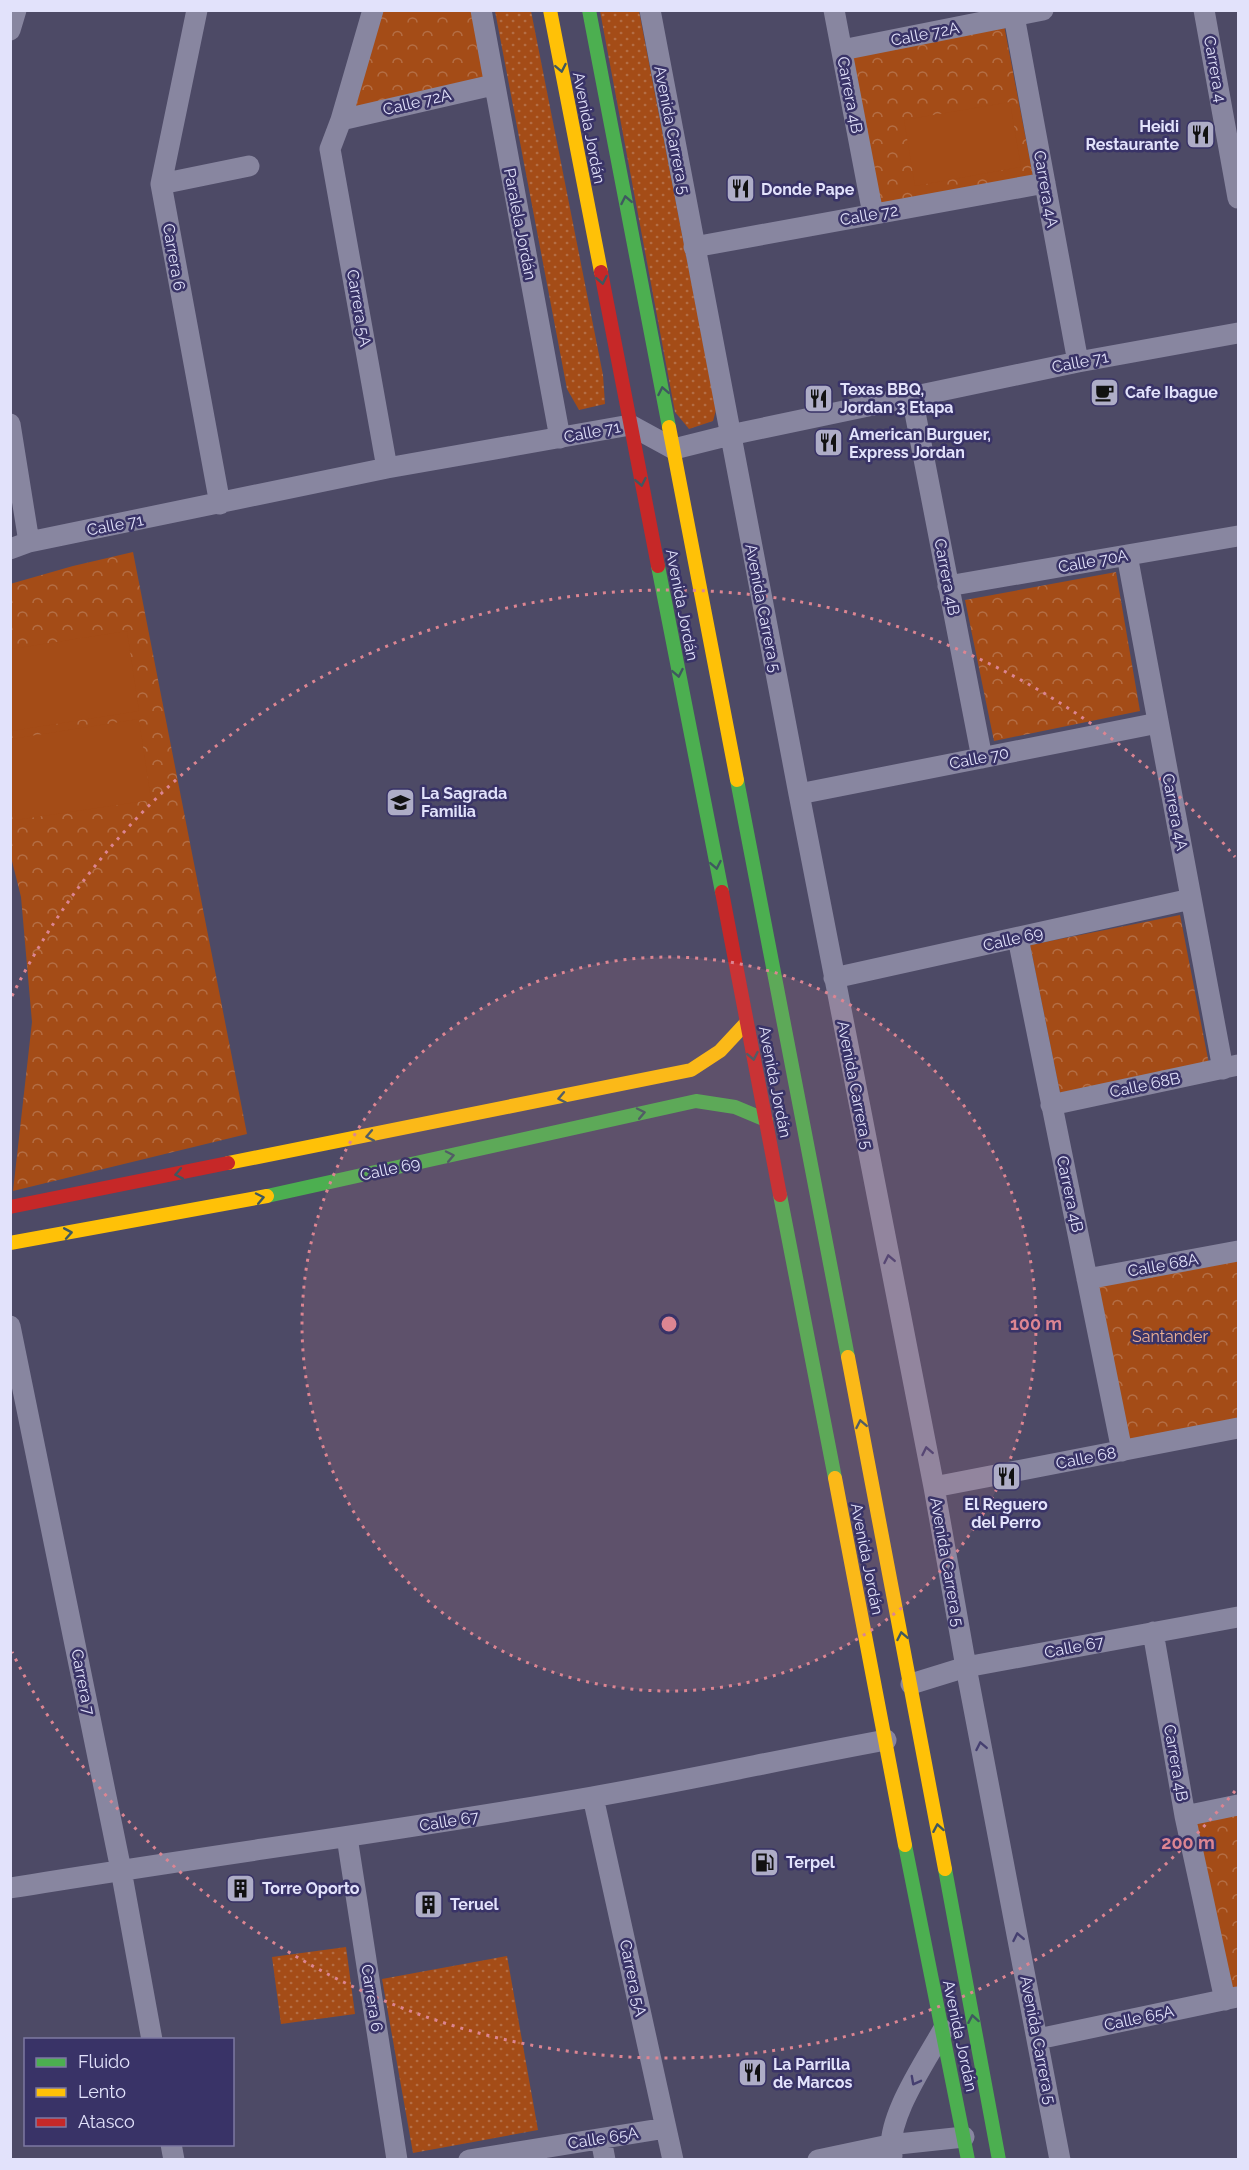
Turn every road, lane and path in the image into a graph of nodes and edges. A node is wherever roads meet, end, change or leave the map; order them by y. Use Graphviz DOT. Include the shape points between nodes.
graph roads {
  1 [pos="16,10"];
  2 [pos="197,10"];
  3 [pos="373,10"];
  4 [pos="481,10"];
  5 [pos="550,10"];
  6 [pos="589,10"];
  7 [pos="650,10"];
  8 [pos="834,10"];
  9 [pos="1043,10"];
  10 [pos="1204,10"];
  11 [pos="1014,16"];
  12 [pos="10,30"];
  13 [pos="842,50"];
  14 [pos="493,85"];
  15 [pos="341,120"];
  16 [pos="1234,148"];
  17 [pos="249,166"];
  18 [pos="1045,183"];
  19 [pos="161,184"];
  20 [pos="1239,198"];
  21 [pos="873,214"];
  22 [pos="694,247"];
  23 [pos="1239,333"];
  24 [pos="1078,362"];
  25 [pos="912,397"];
  26 [pos="10,424"];
  27 [pos="630,424"];
  28 [pos="730,435"];
  29 [pos="560,438"];
  30 [pos="674,449"];
  31 [pos="387,468"];
  32 [pos="220,504"];
  33 [pos="1239,537"];
  34 [pos="20,545"];
  35 [pos="1127,555"];
  36 [pos="948,586"];
  37 [pos="1158,723"];
  38 [pos="982,758"];
  39 [pos="799,794"];
  40 [pos="1191,899"];
  41 [pos="1018,938"];
  42 [pos="834,978"];
  43 [pos="746,1023"];
  44 [pos="1231,1067"];
  45 [pos="1051,1105"];
  46 [pos="766,1120"];
  47 [pos="10,1207"];
  48 [pos="10,1244"];
  49 [pos="1239,1251"];
  50 [pos="1087,1279"];
  51 [pos="10,1326"];
  52 [pos="1239,1428"];
  53 [pos="1122,1451"];
  54 [pos="934,1487"];
  55 [pos="1239,1617"];
  56 [pos="1153,1632"];
  57 [pos="966,1667"];
  58 [pos="911,1684"];
  59 [pos="886,1740"];
  60 [pos="593,1797"];
  61 [pos="1239,1805"];
  62 [pos="1185,1816"];
  63 [pos="346,1838"];
  64 [pos="121,1870"];
  65 [pos="10,1888"];
  66 [pos="1232,1998"];
  67 [pos="943,2030"];
  68 [pos="152,2038"];
  69 [pos="1038,2039"];
  70 [pos="666,2128"];
  71 [pos="964,2137"];
  72 [pos="601,2139"];
  73 [pos="891,2152"];
  74 [pos="476,2159"];
  75 [pos="397,2160"];
  76 [pos="605,2160"];
  77 [pos="672,2160"];
  78 [pos="818,2160"];
  79 [pos="968,2160"];
  80 [pos="999,2160"];
  81 [pos="1060,2160"];
  1 -- 12 [label="street"];
  2 -- 19 [label="street, Carrera 6"];
  3 -- 15 [label="street"];
  4 -- 14 [label="street, Paralela Jordán"];
  5 -- 27 [label="main road, Avenida Jordán, one-way"];
  30 -- 6 [label="main road, Avenida Jordán, one-way"];
  7 -- 22 [label="street, Avenida Carrera 5"];
  8 -- 13 [label="street, Carrera 4B"];
  9 -- 11 [label="street, Calle 72A"];
  10 -- 16 [label="street, Carrera 4"];
  11 -- 13 [label="street, Calle 72A"];
  11 -- 18 [label="street, Carrera 4A"];
  13 -- 21 [label="street, Carrera 4B"];
  14 -- 15 [label="street, Calle 72A"];
  14 -- 29 [label="street, Paralela Jordán"];
  15 -- 31 [label="street, Carrera 5A" via="330,149"];
  16 -- 20 [label="street, Carrera 4"];
  17 -- 19 [label="street"];
  18 -- 21 [label="street, Calle 72"];
  18 -- 24 [label="street, Carrera 4A"];
  19 -- 32 [label="street, Carrera 6"];
  21 -- 22 [label="street, Calle 72"];
  22 -- 28 [label="street, Avenida Carrera 5"];
  23 -- 24 [label="street, Calle 71"];
  24 -- 25 [label="street, Calle 71"];
  25 -- 28 [label="street, Calle 71"];
  25 -- 36 [label="street, Carrera 4B"];
  26 -- 34 [label="street"];
  27 -- 29 [label="street, Calle 71"];
  27 -- 30 [label="street, Calle 71"];
  27 -- 43 [label="main road, Avenida Jordán, one-way"];
  28 -- 30 [label="street, Calle 71"];
  28 -- 39 [label="street, Avenida Carrera 5"];
  29 -- 31 [label="street, Calle 71"];
  58 -- 30 [label="main road, Avenida Jordán, one-way"];
  31 -- 32 [label="street, Calle 71"];
  32 -- 34 [label="street, Calle 71"];
  33 -- 35 [label="street, Calle 70A"];
  35 -- 36 [label="street, Calle 70A"];
  35 -- 37 [label="street, Carrera 4A"];
  36 -- 38 [label="street, Carrera 4B"];
  37 -- 38 [label="street, Calle 70"];
  37 -- 40 [label="street, Carrera 4A"];
  38 -- 39 [label="street, Calle 70"];
  39 -- 42 [label="street, Avenida Carrera 5"];
  40 -- 41 [label="street, Calle 69"];
  40 -- 44 [label="street, Carrera 4A"];
  41 -- 42 [label="street, Calle 69"];
  41 -- 45 [label="street, Carrera 4B"];
  54 -- 42 [label="street, Avenida Carrera 5, one-way"];
  43 -- 46 [label="main road, Avenida Jordán, one-way"];
  43 -- 47 [label="main road, one-way" via="720,1051 692,1071"];
  44 -- 45 [label="street, Calle 68B"];
  45 -- 50 [label="street, Carrera 4B"];
  48 -- 46 [label="main road, Calle 69, one-way" via="243,1202 696,1101 735,1107"];
  46 -- 59 [label="main road, Avenida Jordán"];
  49 -- 50 [label="street, Calle 68A"];
  50 -- 53 [label="street, Carrera 4B"];
  51 -- 64 [label="street, Carrera 7"];
  52 -- 53 [label="street, Calle 68"];
  53 -- 54 [label="street, Calle 68"];
  54 -- 57 [label="street, Avenida Carrera 5"];
  55 -- 56 [label="street, Calle 67"];
  56 -- 57 [label="street, Calle 67"];
  56 -- 62 [label="street, Carrera 4B"];
  57 -- 58 [label="street, Calle 67"];
  69 -- 57 [label="street, Avenida Carrera 5, one-way"];
  80 -- 58 [label="main road, Avenida Jordán, one-way"];
  59 -- 60 [label="street, Calle 67"];
  59 -- 67 [label="main road, Avenida Jordán"];
  60 -- 63 [label="street, Calle 67"];
  60 -- 70 [label="street, Carrera 5A"];
  61 -- 62 [label="street"];
  62 -- 66 [label="street, Carrera 4B"];
  63 -- 64 [label="street, Calle 67"];
  63 -- 75 [label="street, Carrera 6"];
  64 -- 65 [label="street, Calle 67"];
  64 -- 68 [label="street, Carrera 7"];
  66 -- 69 [label="street, Calle 65A"];
  67 -- 71 [label="main road, Avenida Jordán"];
  67 -- 73 [label="street, one-way" via="896,2116"];
  69 -- 81 [label="street, Avenida Carrera 5"];
  70 -- 72 [label="street, Calle 65A"];
  70 -- 77 [label="street, Carrera 5A"];
  71 -- 73 [label="street"];
  71 -- 79 [label="main road, Avenida Jordán"];
  72 -- 74 [label="street, Calle 65A"];
  72 -- 76 [label="street"];
  73 -- 78 [label="street"];
}
